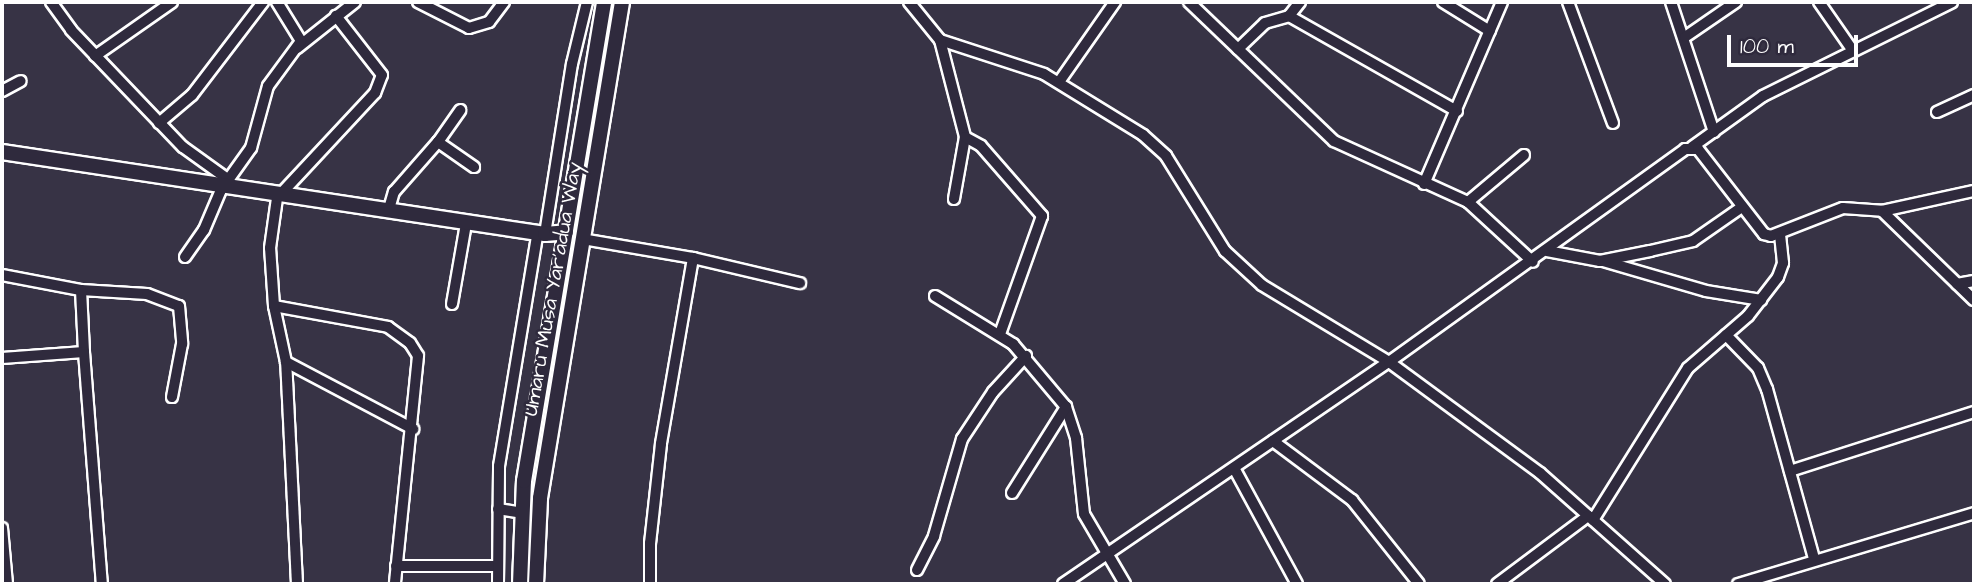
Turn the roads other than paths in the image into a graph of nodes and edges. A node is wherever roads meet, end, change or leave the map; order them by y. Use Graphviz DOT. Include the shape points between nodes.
graph roads {
  1 [pos="51,2"];
  2 [pos="172,2"];
  3 [pos="263,2"];
  4 [pos="277,2"];
  5 [pos="355,2"];
  6 [pos="418,2"];
  7 [pos="504,2"];
  8 [pos="587,2"];
  9 [pos="604,2"];
  10 [pos="622,2"];
  11 [pos="909,2"];
  12 [pos="1115,2"];
  13 [pos="1189,2"];
  14 [pos="1300,2"];
  15 [pos="1443,2"];
  16 [pos="1502,2"];
  17 [pos="1568,2"];
  18 [pos="1671,2"];
  19 [pos="1736,2"];
  20 [pos="1819,2"];
  21 [pos="1945,4"];
  22 [pos="336,16"];
  23 [pos="1289,16"];
  24 [pos="1490,31"];
  25 [pos="1685,37"];
  26 [pos="940,40"];
  27 [pos="297,48"];
  28 [pos="1238,49"];
  29 [pos="1853,51"];
  30 [pos="95,56"];
  31 [pos="21,81"];
  32 [pos="1059,82"];
  33 [pos="2,91"];
  34 [pos="1974,95"];
  35 [pos="460,110"];
  36 [pos="1457,111"];
  37 [pos="1937,112"];
  38 [pos="159,122"];
  39 [pos="1613,122"];
  40 [pos="1714,132"];
  41 [pos="965,137"];
  42 [pos="438,142"];
  43 [pos="1692,147"];
  44 [pos="2,152"];
  45 [pos="1524,155"];
  46 [pos="2,159"];
  47 [pos="474,167"];
  48 [pos="1424,184"];
  49 [pos="226,185"];
  50 [pos="1974,191"];
  51 [pos="280,195"];
  52 [pos="954,199"];
  53 [pos="1468,202"];
  54 [pos="1742,207"];
  55 [pos="389,209"];
  56 [pos="1882,211"];
  57 [pos="466,224"];
  58 [pos="541,235"];
  59 [pos="1780,235"];
  60 [pos="565,239"];
  61 [pos="582,239"];
  62 [pos="1547,251"];
  63 [pos="185,257"];
  64 [pos="693,258"];
  65 [pos="1600,261"];
  66 [pos="1533,262"];
  67 [pos="2,275"];
  68 [pos="1974,281"];
  69 [pos="800,284"];
  70 [pos="1957,284"];
  71 [pos="81,290"];
  72 [pos="934,296"];
  73 [pos="1761,300"];
  74 [pos="1974,300"];
  75 [pos="452,304"];
  76 [pos="274,306"];
  77 [pos="1000,334"];
  78 [pos="1726,335"];
  79 [pos="83,352"];
  80 [pos="1026,356"];
  81 [pos="2,358"];
  82 [pos="286,362"];
  83 [pos="1390,362"];
  84 [pos="172,397"];
  85 [pos="1066,407"];
  86 [pos="1974,412"];
  87 [pos="413,429"];
  88 [pos="1273,442"];
  89 [pos="1234,468"];
  90 [pos="1790,471"];
  91 [pos="1012,493"];
  92 [pos="498,509"];
  93 [pos="522,513"];
  94 [pos="1974,513"];
  95 [pos="1591,518"];
  96 [pos="2,528"];
  97 [pos="1107,554"];
  98 [pos="1814,559"];
  99 [pos="396,566"];
  100 [pos="496,566"];
  101 [pos="917,570"];
  102 [pos="7,584"];
  103 [pos="102,584"];
  104 [pos="297,584"];
  105 [pos="394,584"];
  106 [pos="498,584"];
  107 [pos="520,584"];
  108 [pos="536,584"];
  109 [pos="650,584"];
  110 [pos="1063,584"];
  111 [pos="1125,584"];
  112 [pos="1297,584"];
  113 [pos="1419,584"];
  114 [pos="1497,584"];
  115 [pos="1664,584"];
  116 [pos="1738,584"];
  1 -- 30 [label="street"];
  2 -- 30 [label="street"];
  3 -- 38 [label="street" via="192,94"];
  4 -- 27 [label="street" via="299,36"];
  5 -- 22 [label="street"];
  6 -- 7 [label="street" via="469,28 489,22"];
  8 -- 58 [label="street"];
  9 -- 60 [label="main road, Umaru Musa Yar'adua Way"];
  10 -- 61 [label="main road, Umaru Musa Yar'adua Way"];
  11 -- 26 [label="street"];
  12 -- 32 [label="street"];
  13 -- 28 [label="street"];
  14 -- 23 [label="street"];
  15 -- 24 [label="street"];
  16 -- 24 [label="street"];
  17 -- 39 [label="street"];
  18 -- 25 [label="street"];
  19 -- 25 [label="street"];
  20 -- 29 [label="street"];
  21 -- 29 [label="street"];
  22 -- 27 [label="street"];
  22 -- 51 [label="street" via="381,71 380,85"];
  23 -- 28 [label="street" via="1265,23"];
  23 -- 36 [label="street"];
  24 -- 36 [label="street"];
  25 -- 40 [label="street"];
  26 -- 32 [label="street"];
  26 -- 41 [label="street"];
  27 -- 49 [label="street" via="268,86 259,131"];
  28 -- 48 [label="street" via="1334,141"];
  29 -- 40 [label="street" via="1763,96"];
  30 -- 38 [label="street"];
  31 -- 33 [label="street"];
  32 -- 83 [label="street" via="1143,135 1166,156 1225,251 1262,285"];
  34 -- 37 [label="street"];
  35 -- 42 [label="street"];
  36 -- 48 [label="street"];
  38 -- 49 [label="street"];
  40 -- 43 [label="street"];
  41 -- 52 [label="street"];
  41 -- 77 [label="street" via="981,146 1042,216"];
  42 -- 47 [label="street"];
  42 -- 55 [label="street" via="394,192"];
  43 -- 54 [label="street"];
  43 -- 62 [label="street"];
  44 -- 49 [label="main road"];
  45 -- 53 [label="street"];
  46 -- 49 [label="main road"];
  48 -- 53 [label="street"];
  49 -- 51 [label="main road"];
  49 -- 63 [label="street"];
  50 -- 56 [label="street"];
  51 -- 55 [label="main road"];
  51 -- 57 [label="main road"];
  51 -- 76 [label="street" via="270,248"];
  53 -- 66 [label="street"];
  54 -- 59 [label="street" via="1764,234"];
  54 -- 65 [label="street" via="1693,241"];
  55 -- 58 [label="main road"];
  56 -- 59 [label="street" via="1843,208"];
  56 -- 70 [label="street"];
  57 -- 58 [label="main road"];
  57 -- 75 [label="street"];
  58 -- 60 [label="main road"];
  58 -- 92 [label="street" via="499,466"];
  59 -- 73 [label="street" via="1783,263"];
  60 -- 93 [label="main road, Umaru Musa Yar'adua Way"];
  61 -- 64 [label="street"];
  61 -- 108 [label="main road, Umaru Musa Yar'adua Way" via="540,498"];
  62 -- 65 [label="street"];
  62 -- 66 [label="street"];
  64 -- 69 [label="street"];
  64 -- 109 [label="street" via="661,444"];
  65 -- 73 [label="street" via="1706,291"];
  66 -- 83 [label="street"];
  67 -- 71 [label="street"];
  68 -- 70 [label="street"];
  70 -- 74 [label="street"];
  71 -- 79 [label="street"];
  71 -- 84 [label="street" via="147,294 179,306 181,344"];
  72 -- 77 [label="street"];
  73 -- 78 [label="street"];
  76 -- 82 [label="street"];
  76 -- 87 [label="street" via="388,327 410,343 418,356"];
  77 -- 80 [label="street"];
  78 -- 90 [label="street" via="1762,376"];
  78 -- 95 [label="street" via="1676,384"];
  79 -- 81 [label="street"];
  79 -- 103 [label="street"];
  80 -- 85 [label="street"];
  80 -- 101 [label="street" via="993,392 962,439 934,536"];
  82 -- 87 [label="street"];
  82 -- 104 [label="street"];
  83 -- 88 [label="street"];
  83 -- 95 [label="street" via="1541,473"];
  85 -- 91 [label="street"];
  85 -- 97 [label="street" via="1076,438 1084,514"];
  86 -- 90 [label="street"];
  87 -- 99 [label="street"];
  88 -- 89 [label="street"];
  88 -- 113 [label="street" via="1352,500"];
  89 -- 97 [label="street"];
  89 -- 112 [label="street"];
  90 -- 98 [label="street"];
  92 -- 93 [label="street"];
  92 -- 100 [label="street"];
  93 -- 107 [label="main road, Umaru Musa Yar'adua Way"];
  94 -- 98 [label="street"];
  95 -- 114 [label="street"];
  95 -- 115 [label="street"];
  96 -- 102 [label="street"];
  97 -- 110 [label="street"];
  97 -- 111 [label="street"];
  98 -- 116 [label="street"];
  99 -- 100 [label="street"];
  99 -- 105 [label="street"];
  100 -- 106 [label="street"];
}
